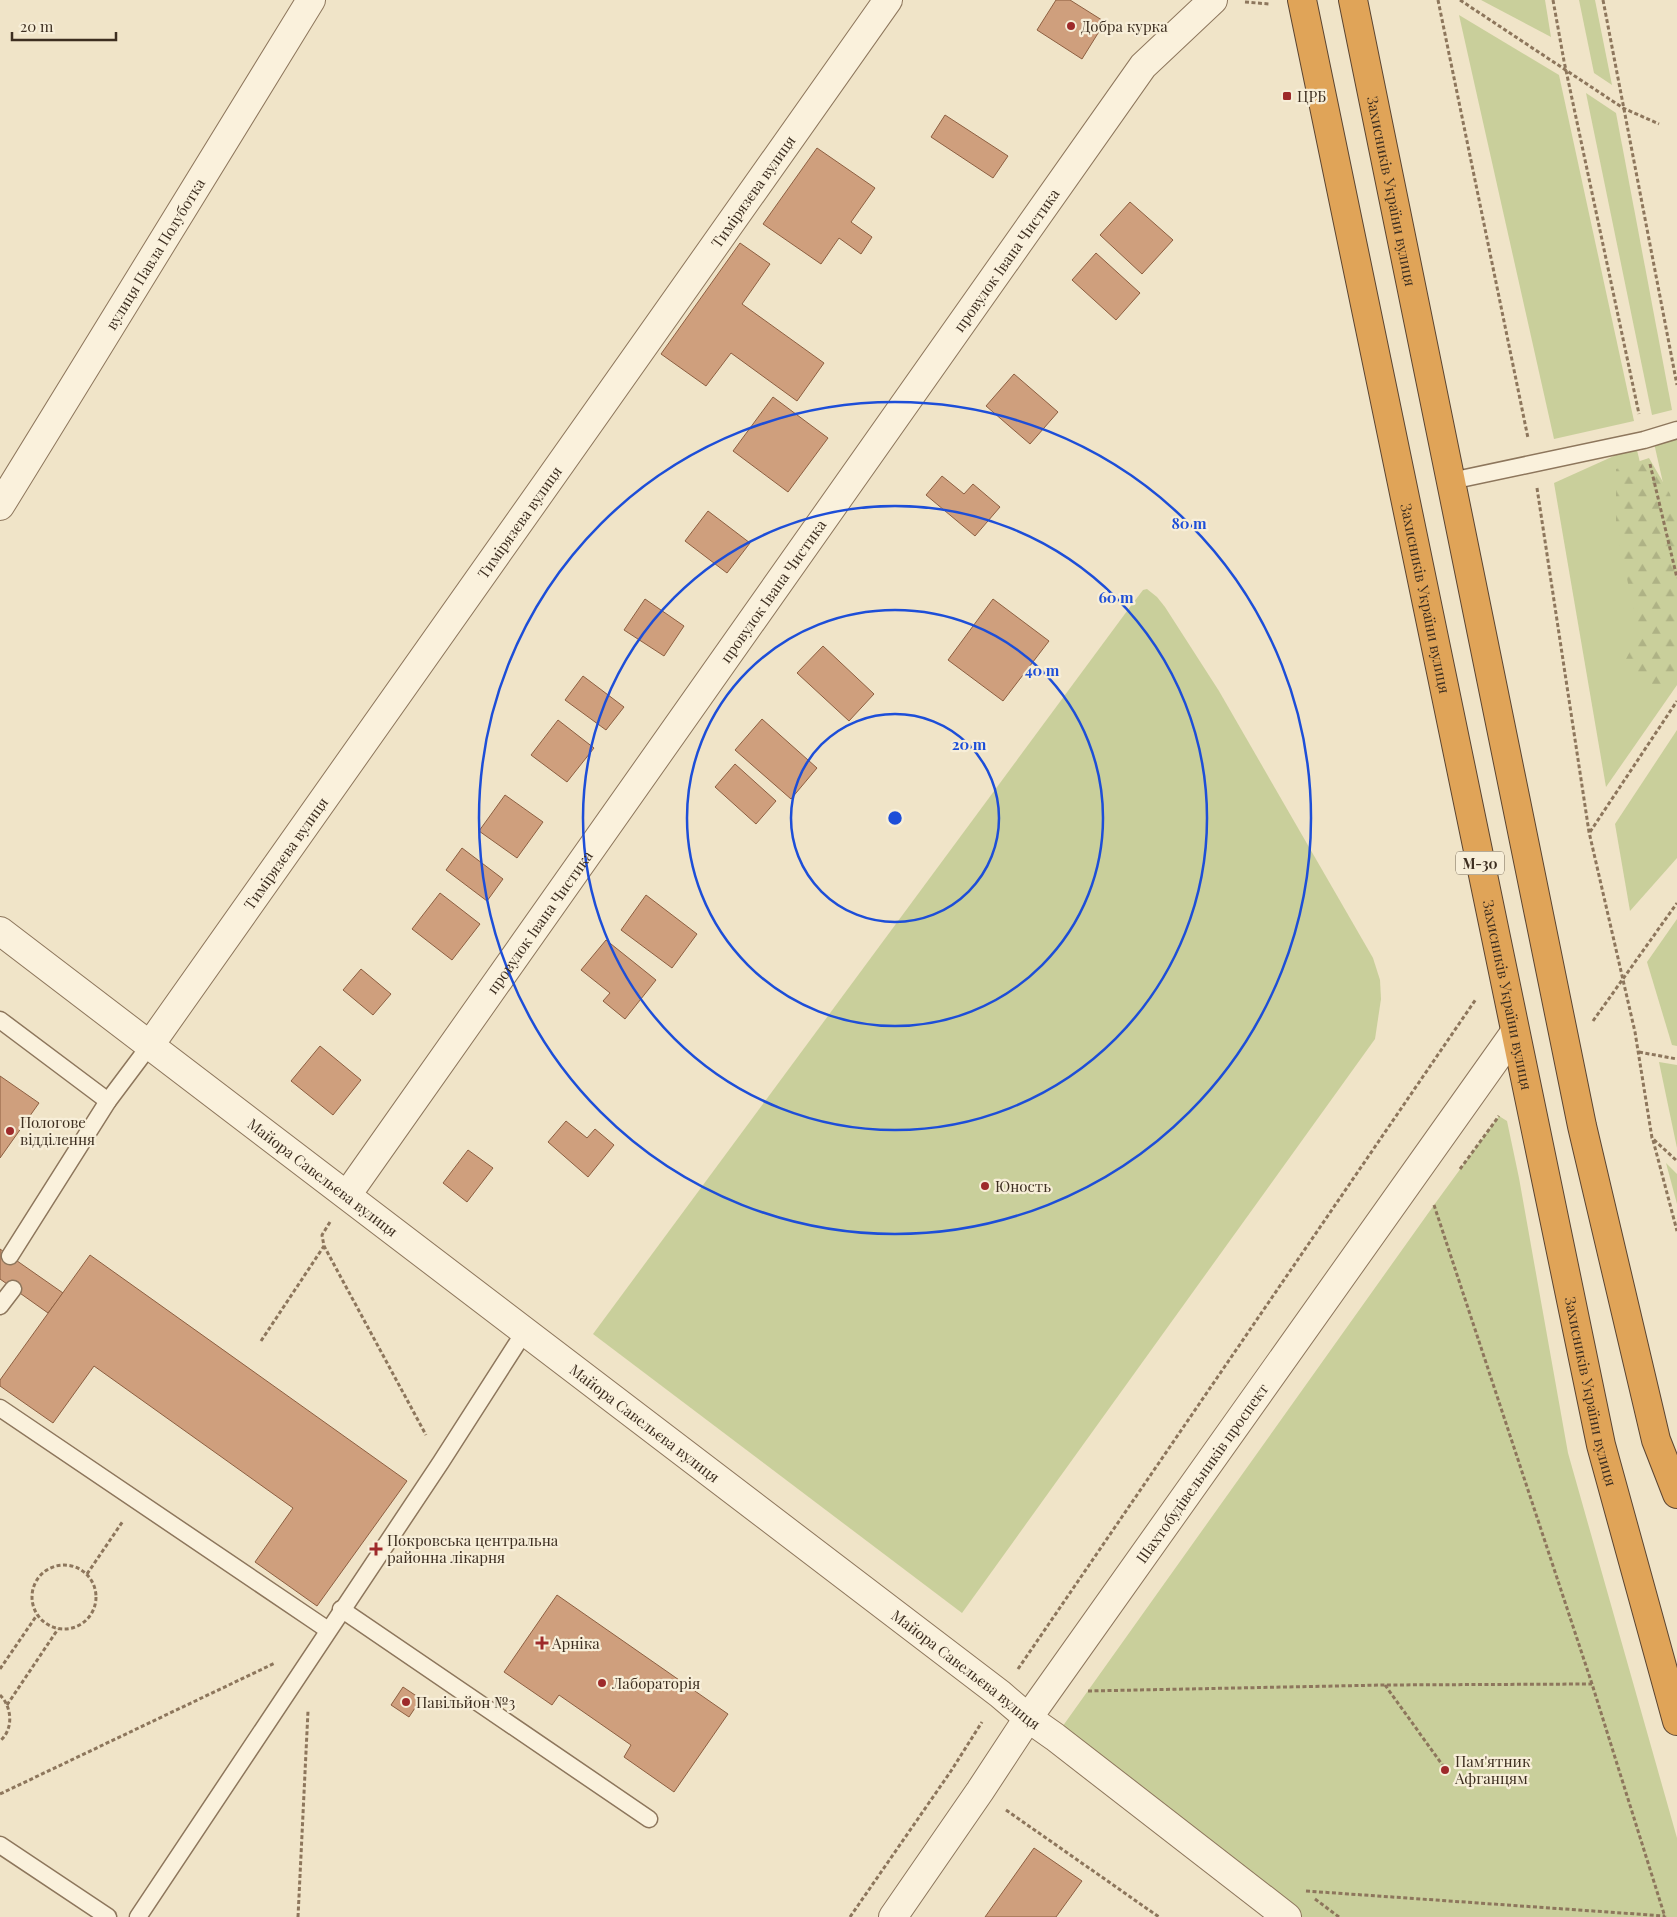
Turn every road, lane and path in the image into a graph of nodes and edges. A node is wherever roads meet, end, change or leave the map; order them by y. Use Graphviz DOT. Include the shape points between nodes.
graph roads {
  1 [pos="311,0"];
  2 [pos="888,0"];
  3 [pos="1213,0"];
  4 [pos="1302,0"];
  5 [pos="1353,0"];
  6 [pos="1438,0"];
  7 [pos="1460,0"];
  8 [pos="1553,0"];
  9 [pos="1603,0"];
  10 [pos="1566,70"];
  11 [pos="1623,108"];
  12 [pos="1659,124"];
  13 [pos="1677,385"];
  14 [pos="1677,430"];
  15 [pos="1644,440"];
  16 [pos="1532,462"];
  17 [pos="1451,480"];
  18 [pos="0,506"];
  19 [pos="1677,578"];
  20 [pos="1677,701"];
  21 [pos="1590,832"];
  22 [pos="1677,903"];
  23 [pos="0,931"];
  24 [pos="1623,979"];
  25 [pos="1479,994"];
  26 [pos="0,1020"];
  27 [pos="1515,1032"];
  28 [pos="150,1045"];
  29 [pos="1639,1052"];
  30 [pos="1568,1057"];
  31 [pos="1677,1059"];
  32 [pos="108,1101"];
  33 [pos="1499,1116"];
  34 [pos="1652,1138"];
  35 [pos="1480,1142"];
  36 [pos="1677,1161"];
  37 [pos="346,1195"];
  38 [pos="1434,1205"];
  39 [pos="1677,1231"];
  40 [pos="324,1246"];
  41 [pos="10,1256"];
  42 [pos="13,1288"];
  43 [pos="0,1306"];
  44 [pos="525,1331"];
  45 [pos="261,1341"];
  46 [pos="0,1408"];
  47 [pos="441,1462"];
  48 [pos="1677,1494"];
  49 [pos="137,1500"];
  50 [pos="87,1574"];
  51 [pos="341,1610"];
  52 [pos="37,1615"];
  53 [pos="58,1629"];
  54 [pos="328,1630"];
  55 [pos="276,1662"];
  56 [pos="0,1669"];
  57 [pos="1592,1684"];
  58 [pos="1384,1685"];
  59 [pos="1088,1691"];
  60 [pos="1000,1694"];
  61 [pos="0,1695"];
  62 [pos="308,1704"];
  63 [pos="7,1705"];
  64 [pos="1028,1718"];
  65 [pos="1677,1721"];
  66 [pos="0,1741"];
  67 [pos="1446,1770"];
  68 [pos="0,1794"];
  69 [pos="1005,1809"];
  70 [pos="649,1819"];
  71 [pos="0,1845"];
  72 [pos="1305,1891"];
  73 [pos="1665,1916"];
  74 [pos="108,1917"];
  75 [pos="138,1917"];
  76 [pos="298,1917"];
  77 [pos="850,1917"];
  78 [pos="893,1917"];
  79 [pos="1159,1917"];
  80 [pos="1287,1917"];
  1 -- 18 [label="street, вулиця Павла Полуботка"];
  2 -- 28 [label="street, Тимірязєва вулиця"];
  3 -- 37 [label="street, провулок Івана Чистика" via="1142,66"];
  4 -- 27 [label="highway, Захисників України вулиця / М-30"];
  5 -- 17 [label="highway, Захисників України вулиця / М-30"];
  6 -- 16 [label="path"];
  7 -- 10 [label="path"];
  8 -- 10 [label="path"];
  9 -- 11 [label="path"];
  10 -- 11 [label="path"];
  10 -- 15 [label="path"];
  11 -- 12 [label="path"];
  11 -- 13 [label="path"];
  14 -- 15 [label="lane"];
  15 -- 16 [label="lane"];
  15 -- 19 [label="path"];
  16 -- 17 [label="lane"];
  16 -- 21 [label="path"];
  17 -- 30 [label="highway, Захисників України вулиця / М-30"];
  20 -- 21 [label="path"];
  21 -- 24 [label="path"];
  22 -- 24 [label="path"];
  23 -- 28 [label="street, Майора Савельєва вулиця"];
  24 -- 29 [label="path"];
  24 -- 30 [label="path"];
  25 -- 60 [label="path"];
  26 -- 32 [label="lane"];
  27 -- 64 [label="street, Шахтобудівельників проспект"];
  27 -- 65 [label="highway, Захисників України вулиця / М-30" via="1601,1445"];
  28 -- 32 [label="lane"];
  28 -- 37 [label="street, Майора Савельєва вулиця"];
  29 -- 31 [label="path"];
  29 -- 34 [label="path"];
  30 -- 48 [label="highway, Захисників України вулиця / М-30" via="1656,1440"];
  32 -- 41 [label="lane"];
  33 -- 35 [label="path"];
  34 -- 36 [label="path"];
  34 -- 39 [label="path"];
  37 -- 40 [label="path" via="322,1235"];
  37 -- 44 [label="street, Майора Савельєва вулиця"];
  38 -- 57 [label="path"];
  40 -- 45 [label="path"];
  40 -- 47 [label="path"];
  42 -- 43 [label="lane"];
  44 -- 47 [label="lane"];
  44 -- 60 [label="street, Майора Савельєва вулиця"];
  46 -- 49 [label="lane"];
  47 -- 51 [label="lane"];
  49 -- 50 [label="path"];
  49 -- 54 [label="lane"];
  50 -- 52 [label="path" via="61,1565 44,1572 33,1588 33,1606"];
  50 -- 53 [label="path" via="96,1595 90,1617 81,1625"];
  51 -- 54 [label="lane"];
  51 -- 70 [label="lane"];
  52 -- 53 [label="path"];
  52 -- 56 [label="path"];
  53 -- 63 [label="path"];
  54 -- 75 [label="lane"];
  55 -- 68 [label="path"];
  57 -- 58 [label="path"];
  57 -- 73 [label="path"];
  58 -- 59 [label="path"];
  58 -- 67 [label="path"];
  60 -- 64 [label="street, Майора Савельєва вулиця"];
  60 -- 77 [label="path"];
  61 -- 63 [label="path"];
  62 -- 76 [label="path"];
  63 -- 66 [label="path" via="10,1716 8,1728"];
  64 -- 78 [label="street, Шахтобудівельників проспект"];
  64 -- 80 [label="street, Майора Савельєва вулиця"];
  69 -- 79 [label="path"];
  71 -- 74 [label="lane"];
  72 -- 73 [label="path"];
}
